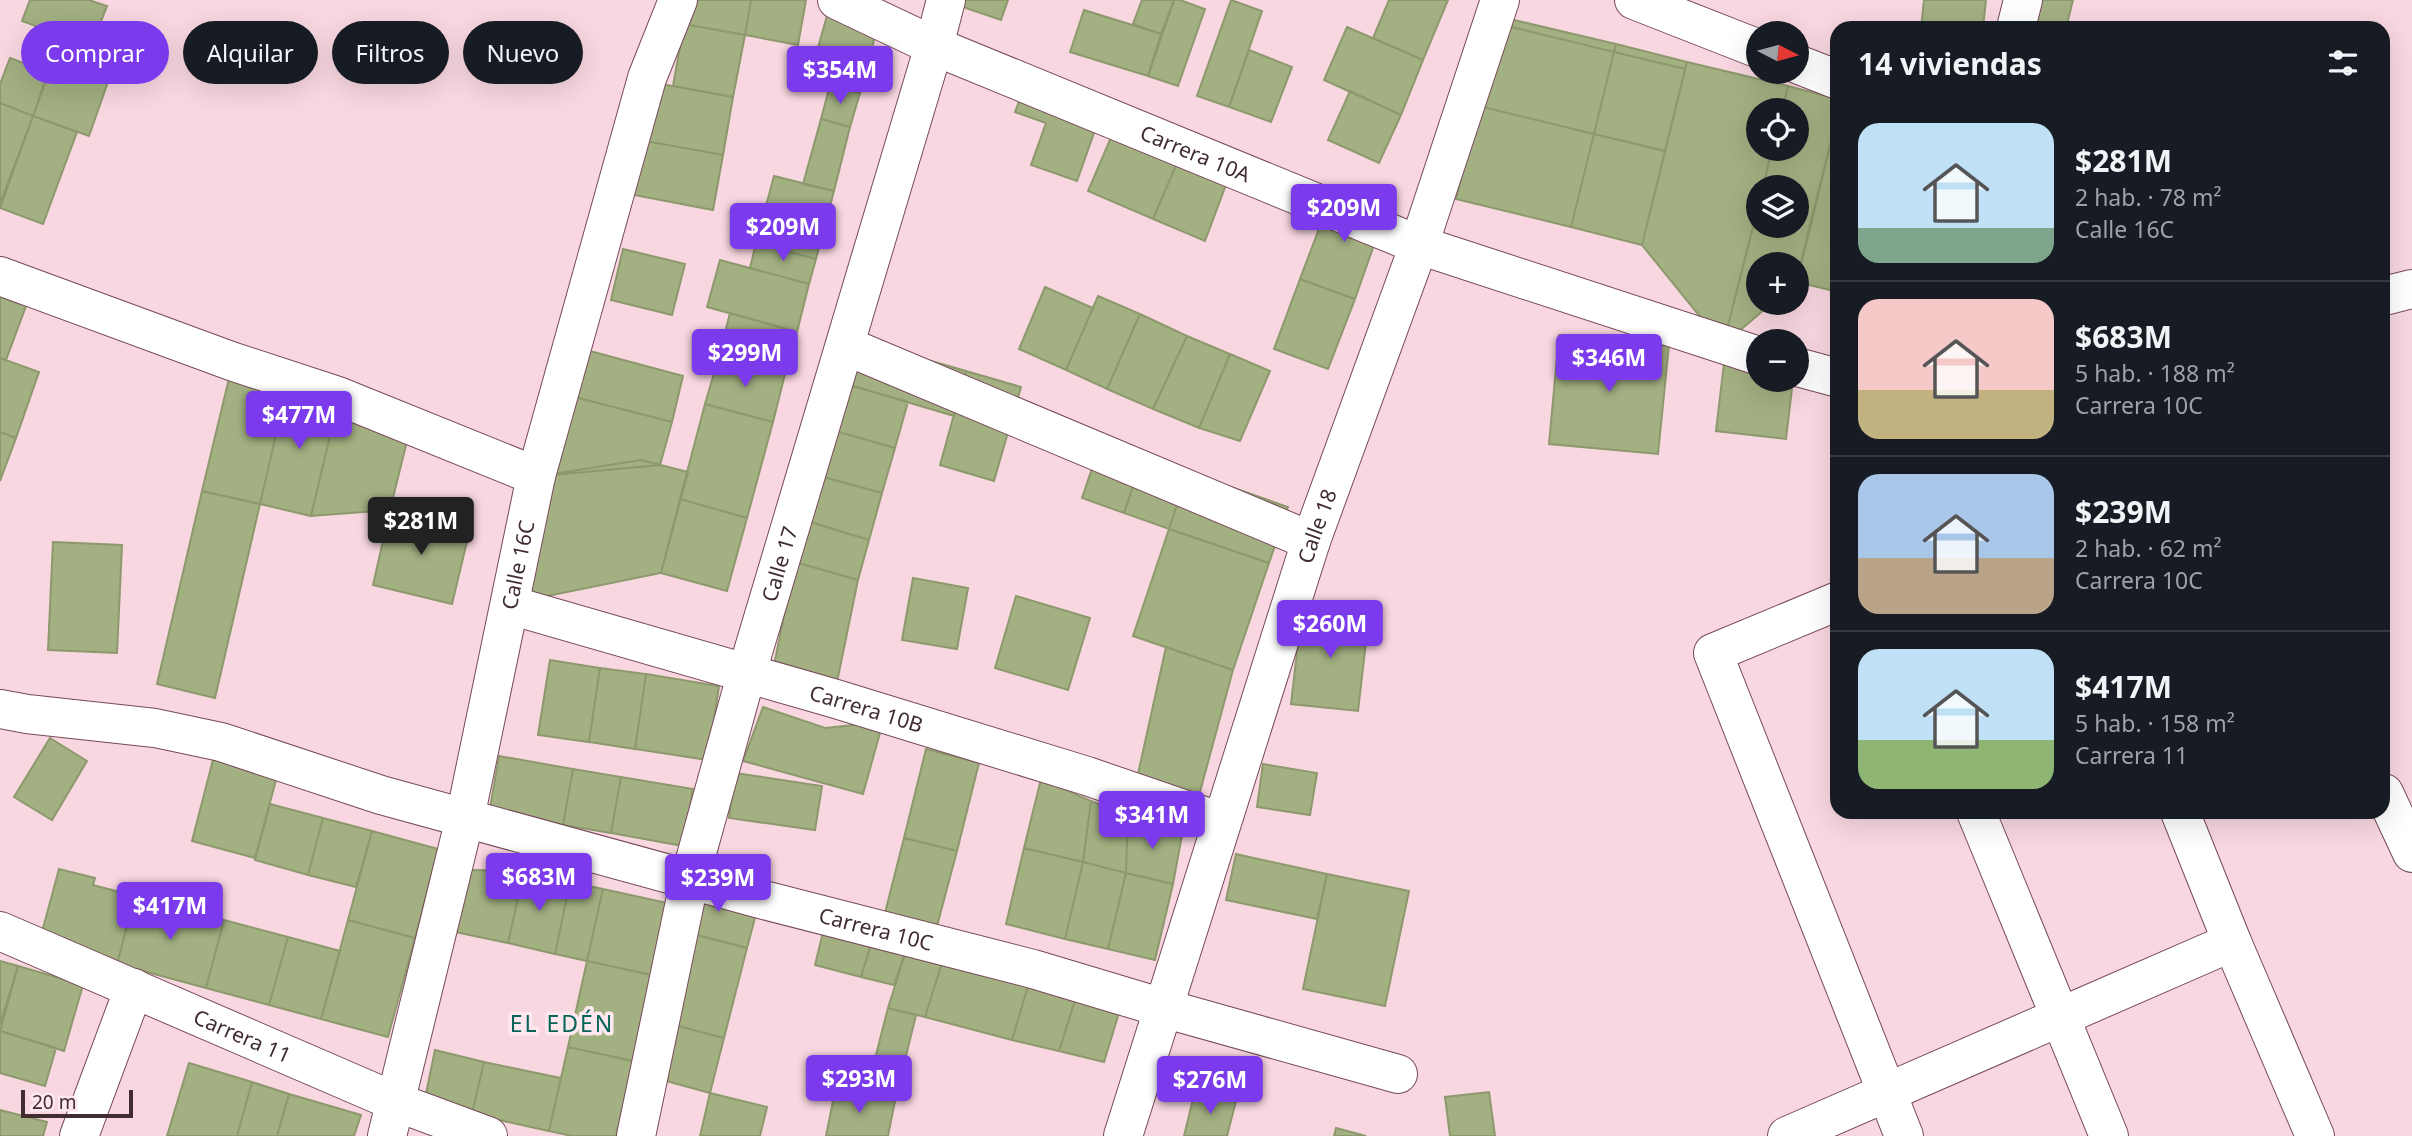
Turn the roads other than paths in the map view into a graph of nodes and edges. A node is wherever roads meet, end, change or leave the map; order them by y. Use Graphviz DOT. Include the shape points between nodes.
graph roads {
  1 [pos="678,0"];
  2 [pos="837,0"];
  3 [pos="946,0"];
  4 [pos="1500,0"];
  5 [pos="1634,0"];
  6 [pos="2023,0"];
  7 [pos="2018,21"];
  8 [pos="1746,44"];
  9 [pos="934,46"];
  10 [pos="1810,69"];
  11 [pos="1830,77"];
  12 [pos="1419,245"];
  13 [pos="0,275"];
  14 [pos="2412,289"];
  15 [pos="2390,294"];
  16 [pos="846,346"];
  17 [pos="1746,352"];
  18 [pos="1809,371"];
  19 [pos="1830,377"];
  20 [pos="536,476"];
  21 [pos="1311,541"];
  22 [pos="1830,604"];
  23 [pos="510,605"];
  24 [pos="747,673"];
  25 [pos="0,709"];
  26 [pos="2390,806"];
  27 [pos="465,818"];
  28 [pos="1979,819"];
  29 [pos="2183,819"];
  30 [pos="1221,822"];
  31 [pos="2412,853"];
  32 [pos="690,878"];
  33 [pos="0,931"];
  34 [pos="2232,942"];
  35 [pos="134,988"];
  36 [pos="1163,1008"];
  37 [pos="2060,1016"];
  38 [pos="1398,1074"];
  39 [pos="1885,1092"];
  40 [pos="391,1119"];
  41 [pos="79,1136"];
  42 [pos="488,1136"];
  43 [pos="636,1136"];
  44 [pos="1123,1136"];
  45 [pos="1787,1136"];
  46 [pos="1904,1136"];
  47 [pos="2109,1136"];
  48 [pos="2315,1136"];
  1 -- 20 [label="street, Calle 16C" via="647,78"];
  2 -- 9 [label="street, Carrera 10A"];
  3 -- 9 [label="street, Calle 17"];
  4 -- 12 [label="street, Calle 18"];
  5 -- 8 [label="street"];
  6 -- 7 [label="street"];
  9 -- 12 [label="street, Carrera 10A"];
  9 -- 16 [label="street, Calle 17"];
  10 -- 11 [label="street"];
  12 -- 17 [label="street, Carrera 10A"];
  12 -- 21 [label="street, Calle 18"];
  13 -- 20 [label="street" via="338,396"];
  14 -- 15 [label="street"];
  16 -- 21 [label="street"];
  16 -- 24 [label="street, Calle 17"];
  18 -- 19 [label="street"];
  20 -- 23 [label="street, Calle 16C"];
  21 -- 30 [label="street, Calle 18"];
  22 -- 39 [label="street" via="1713,653"];
  23 -- 24 [label="street, Carrera 10B"];
  23 -- 27 [label="street, Calle 16C"];
  24 -- 30 [label="street, Carrera 10B" via="1074,772"];
  24 -- 32 [label="street, Calle 17"];
  25 -- 27 [label="street, Carrera 10C" via="155,728 221,742"];
  26 -- 31 [label="street"];
  27 -- 32 [label="street, Carrera 10C"];
  27 -- 40 [label="street, Calle 16C"];
  28 -- 37 [label="street"];
  29 -- 34 [label="street"];
  30 -- 36 [label="street, Calle 18"];
  32 -- 36 [label="street, Carrera 10C"];
  32 -- 43 [label="street, Calle 17"];
  33 -- 35 [label="street, Carrera 11"];
  34 -- 37 [label="street"];
  34 -- 48 [label="street"];
  35 -- 40 [label="street, Carrera 11"];
  35 -- 41 [label="street"];
  36 -- 38 [label="street, Carrera 10C"];
  36 -- 44 [label="street, Calle 18"];
  37 -- 39 [label="street"];
  37 -- 47 [label="street"];
  39 -- 45 [label="street"];
  39 -- 46 [label="street"];
  40 -- 42 [label="street, Carrera 11"];
}
